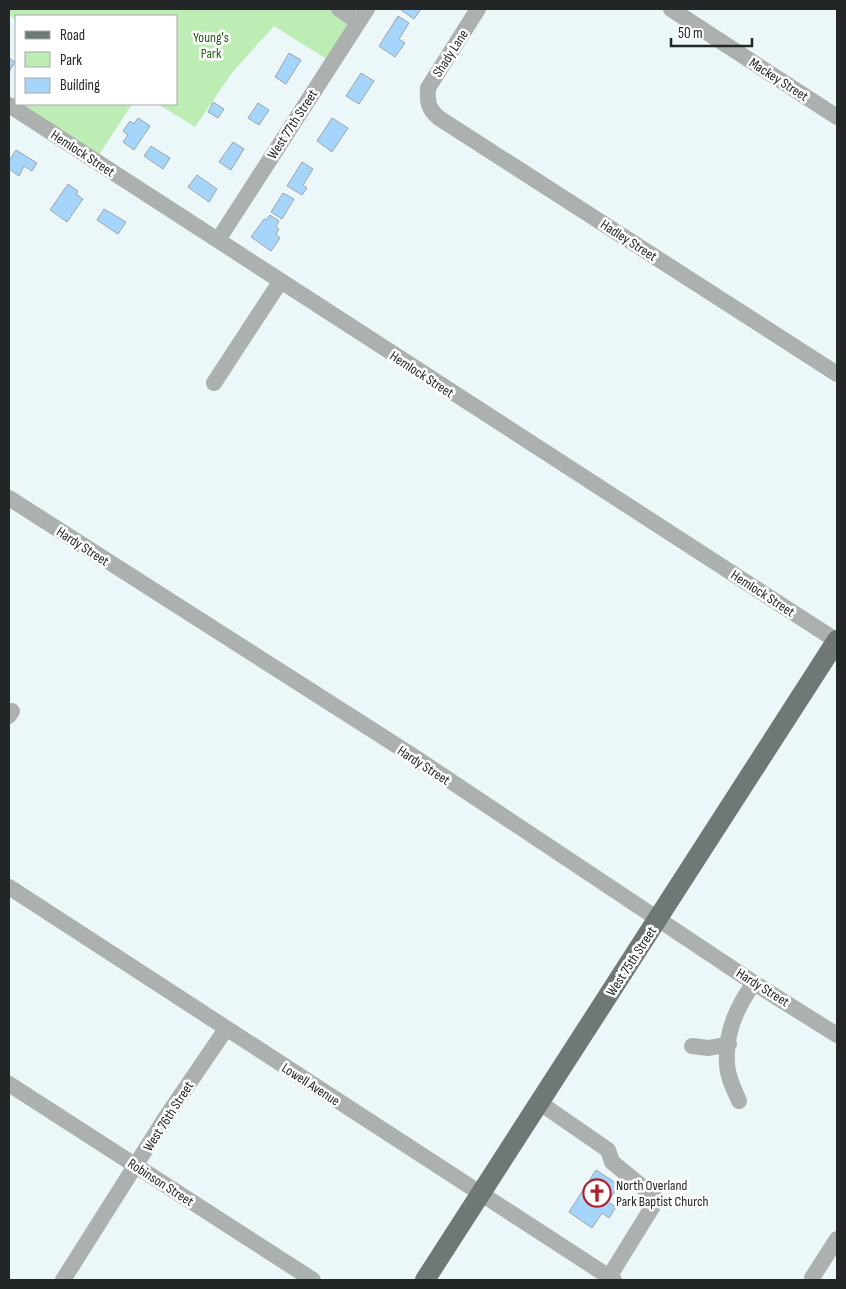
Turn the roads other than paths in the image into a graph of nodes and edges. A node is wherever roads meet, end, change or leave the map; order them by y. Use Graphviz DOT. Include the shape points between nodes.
graph roads {
  1 [pos="339,9"];
  2 [pos="478,9"];
  3 [pos="671,9"];
  4 [pos="362,15"];
  5 [pos="427,100"];
  6 [pos="10,108"];
  7 [pos="837,117"];
  8 [pos="218,240"];
  9 [pos="280,282"];
  10 [pos="837,374"];
  11 [pos="214,383"];
  12 [pos="9,498"];
  13 [pos="837,641"];
  14 [pos="9,887"];
  15 [pos="658,919"];
  16 [pos="754,982"];
  17 [pos="226,1030"];
  18 [pos="837,1036"];
  19 [pos="728,1044"];
  20 [pos="692,1046"];
  21 [pos="9,1084"];
  22 [pos="739,1101"];
  23 [pos="540,1103"];
  24 [pos="136,1166"];
  25 [pos="481,1194"];
  26 [pos="837,1239"];
  27 [pos="611,1278"];
  28 [pos="812,1278"];
  29 [pos="63,1280"];
  30 [pos="313,1280"];
  31 [pos="425,1280"];
  1 -- 4 [label="street"];
  2 -- 5 [label="street, Shady Lane" via="428,88"];
  3 -- 7 [label="street, Mackey Street"];
  4 -- 8 [label="street, West 77th Street"];
  5 -- 10 [label="street, Hadley Street" via="431,111 439,118"];
  6 -- 8 [label="street, Hemlock Street"];
  8 -- 9 [label="street, Hemlock Street"];
  9 -- 11 [label="street"];
  9 -- 13 [label="street, Hemlock Street"];
  12 -- 15 [label="street, Hardy Street" via="413,756"];
  13 -- 15 [label="main road, West 75th Street"];
  14 -- 17 [label="street, Lowell Avenue"];
  15 -- 16 [label="street, Hardy Street"];
  15 -- 23 [label="main road, West 75th Street"];
  16 -- 18 [label="street, Hardy Street"];
  16 -- 19 [label="street" via="737,1012"];
  17 -- 24 [label="street, West 76th Street"];
  17 -- 25 [label="street, Lowell Avenue"];
  19 -- 20 [label="street" via="709,1048"];
  19 -- 22 [label="street" via="730,1080"];
  21 -- 24 [label="street, Robinson Street"];
  23 -- 25 [label="main road, West 75th Street"];
  23 -- 27 [label="street" via="608,1150 617,1167 656,1198"];
  24 -- 29 [label="street, West 76th Street"];
  24 -- 30 [label="street, Robinson Street"];
  25 -- 27 [label="street, Lowell Avenue"];
  25 -- 31 [label="main road, West 75th Street"];
  26 -- 28 [label="street"];
}
